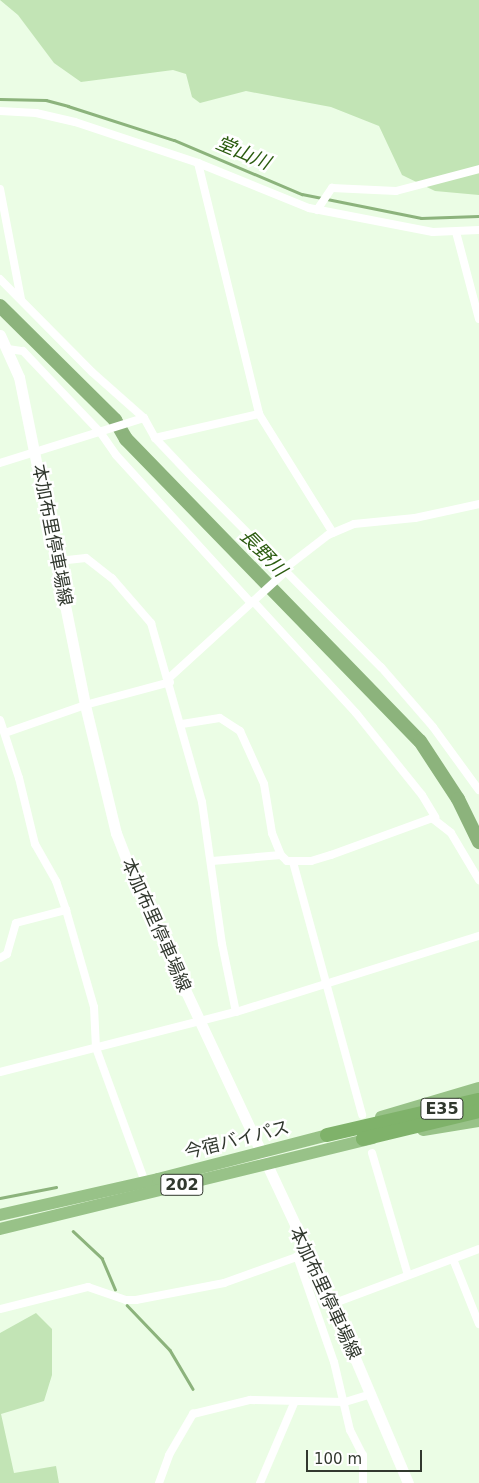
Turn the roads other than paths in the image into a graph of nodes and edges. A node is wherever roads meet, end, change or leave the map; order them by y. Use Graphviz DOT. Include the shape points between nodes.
graph roads {
  1 [pos="0,112"];
  2 [pos="198,163"];
  3 [pos="479,169"];
  4 [pos="0,190"];
  5 [pos="316,210"];
  6 [pos="479,230"];
  7 [pos="456,232"];
  8 [pos="0,279"];
  9 [pos="21,299"];
  10 [pos="479,319"];
  11 [pos="0,335"];
  12 [pos="8,349"];
  13 [pos="260,414"];
  14 [pos="140,420"];
  15 [pos="101,431"];
  16 [pos="155,438"];
  17 [pos="35,450"];
  18 [pos="0,463"];
  19 [pos="479,504"];
  20 [pos="332,533"];
  21 [pos="58,561"];
  22 [pos="285,571"];
  23 [pos="253,601"];
  24 [pos="170,680"];
  25 [pos="85,705"];
  26 [pos="0,720"];
  27 [pos="182,724"];
  28 [pos="4,738"];
  29 [pos="479,790"];
  30 [pos="432,818"];
  31 [pos="280,855"];
  32 [pos="212,861"];
  33 [pos="293,862"];
  34 [pos="479,880"];
  35 [pos="66,910"];
  36 [pos="479,936"];
  37 [pos="0,958"];
  38 [pos="325,983"];
  39 [pos="236,1012"];
  40 [pos="200,1020"];
  41 [pos="96,1048"];
  42 [pos="0,1072"];
  43 [pos="479,1088"];
  44 [pos="479,1100"];
  45 [pos="479,1111"];
  46 [pos="362,1115"];
  47 [pos="479,1121"];
  48 [pos="406,1124"];
  49 [pos="327,1135"];
  50 [pos="363,1139"];
  51 [pos="260,1152"];
  52 [pos="372,1153"];
  53 [pos="265,1164"];
  54 [pos="145,1182"];
  55 [pos="0,1215"];
  56 [pos="0,1229"];
  57 [pos="479,1249"];
  58 [pos="303,1254"];
  59 [pos="453,1259"];
  60 [pos="408,1275"];
  61 [pos="332,1304"];
  62 [pos="0,1309"];
  63 [pos="479,1324"];
  64 [pos="372,1394"];
  65 [pos="295,1401"];
  66 [pos="345,1402"];
  67 [pos="159,1483"];
  68 [pos="260,1483"];
  69 [pos="363,1483"];
  70 [pos="408,1483"];
  1 -- 2 [label="street" via="52,116"];
  2 -- 5 [label="street" via="274,196"];
  2 -- 13 [label="street"];
  3 -- 5 [label="street" via="396,191 332,188"];
  4 -- 9 [label="street"];
  5 -- 7 [label="street" via="398,227"];
  6 -- 7 [label="street"];
  7 -- 10 [label="street"];
  8 -- 9 [label="street"];
  9 -- 14 [label="street"];
  11 -- 12 [label="main road, 本加布里停車場線"];
  12 -- 15 [label="street" via="23,351"];
  12 -- 17 [label="main road, 本加布里停車場線" via="19,377"];
  13 -- 16 [label="street"];
  13 -- 20 [label="street"];
  14 -- 15 [label="street"];
  14 -- 16 [label="street"];
  15 -- 17 [label="street"];
  15 -- 23 [label="street" via="116,455"];
  16 -- 22 [label="street"];
  17 -- 18 [label="street"];
  17 -- 21 [label="main road, 本加布里停車場線"];
  19 -- 20 [label="street" via="415,518 354,524"];
  20 -- 22 [label="street"];
  21 -- 24 [label="street" via="86,558 112,578 151,623"];
  21 -- 25 [label="main road, 本加布里停車場線"];
  22 -- 23 [label="street"];
  22 -- 29 [label="street" via="408,697"];
  23 -- 24 [label="street"];
  23 -- 30 [label="street" via="356,712 422,795"];
  24 -- 25 [label="street"];
  24 -- 27 [label="street"];
  25 -- 28 [label="street"];
  25 -- 40 [label="main road, 本加布里停車場線" via="116,833"];
  26 -- 28 [label="street"];
  27 -- 31 [label="street" via="216,717 225,719 240,731 264,784 272,833"];
  27 -- 32 [label="street" via="202,802"];
  28 -- 35 [label="street" via="35,844 56,880"];
  30 -- 33 [label="street" via="331,855"];
  30 -- 34 [label="street" via="452,833"];
  31 -- 32 [label="street"];
  31 -- 33 [label="street"];
  32 -- 39 [label="street" via="222,944"];
  33 -- 38 [label="street"];
  35 -- 37 [label="street" via="16,923 7,954"];
  35 -- 41 [label="street" via="94,1007"];
  36 -- 38 [label="street"];
  38 -- 39 [label="street"];
  38 -- 46 [label="street"];
  39 -- 40 [label="street"];
  40 -- 41 [label="street"];
  40 -- 51 [label="main road, 本加布里停車場線"];
  41 -- 42 [label="street"];
  41 -- 54 [label="street"];
  43 -- 49 [label="highway, 今宿バイパス / 202"];
  44 -- 48 [label="highway, E35"];
  45 -- 48 [label="highway, E35"];
  47 -- 50 [label="highway, 今宿バイパス / 202"];
  48 -- 49 [label="highway"];
  48 -- 50 [label="highway"];
  49 -- 51 [label="highway, 今宿バイパス / 202"];
  50 -- 53 [label="highway, 今宿バイパス / 202"];
  51 -- 53 [label="main road, 本加布里停車場線"];
  51 -- 54 [label="highway, 今宿バイパス / 202"];
  52 -- 60 [label="street"];
  53 -- 56 [label="highway, 今宿バイパス / 202"];
  53 -- 58 [label="main road, 本加布里停車場線"];
  54 -- 55 [label="highway, 今宿バイパス / 202"];
  57 -- 59 [label="street"];
  58 -- 61 [label="main road, 本加布里停車場線"];
  58 -- 62 [label="street" via="224,1283 136,1300 126,1300 88,1287"];
  58 -- 66 [label="street"];
  59 -- 60 [label="street"];
  59 -- 63 [label="street"];
  60 -- 61 [label="street"];
  61 -- 64 [label="main road, 本加布里停車場線"];
  64 -- 66 [label="street"];
  64 -- 70 [label="main road, 本加布里停車場線"];
  65 -- 66 [label="street"];
  65 -- 67 [label="street" via="250,1400 193,1414 169,1455"];
  65 -- 68 [label="street"];
  66 -- 69 [label="street" via="350,1430 365,1465"];
}
